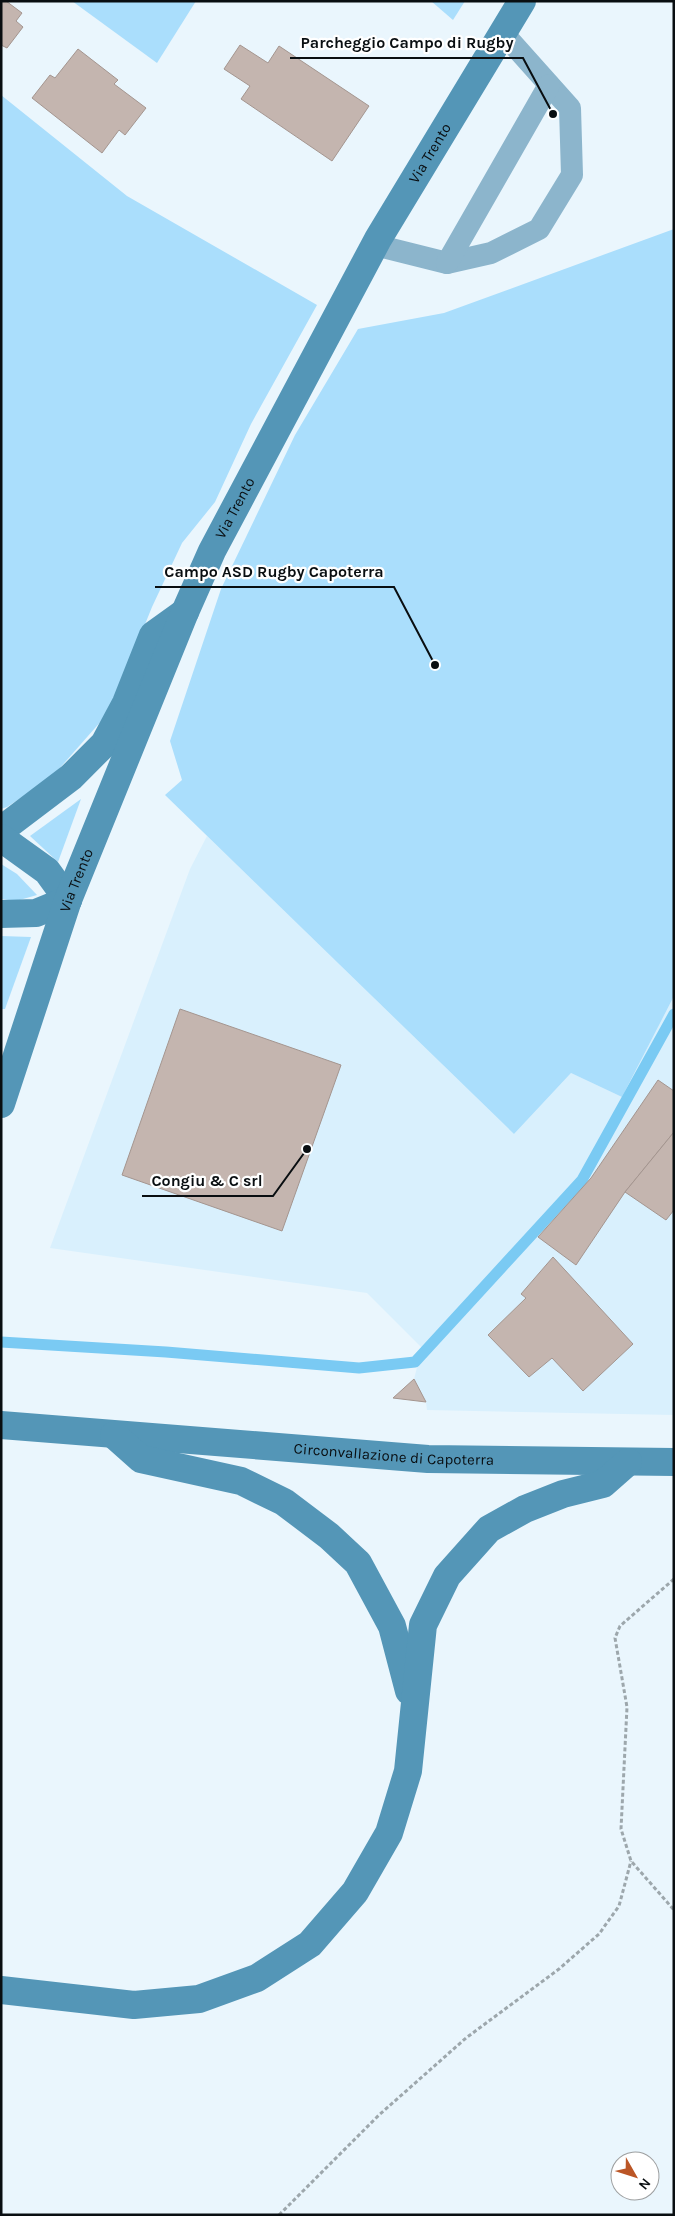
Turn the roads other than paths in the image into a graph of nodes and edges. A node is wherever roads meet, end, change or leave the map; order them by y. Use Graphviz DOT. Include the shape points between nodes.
graph roads {
  1 [pos="522,1"];
  2 [pos="503,33"];
  3 [pos="549,85"];
  4 [pos="375,245"];
  5 [pos="446,263"];
  6 [pos="185,612"];
  7 [pos="1,830"];
  8 [pos="1,838"];
  9 [pos="68,900"];
  10 [pos="1,914"];
  11 [pos="1,1104"];
  12 [pos="1,1425"];
  13 [pos="114,1435"];
  14 [pos="628,1462"];
  15 [pos="674,1462"];
  16 [pos="414,1706"];
  17 [pos="1,1990"];
  1 -- 2 [label="street, Via Trento"];
  2 -- 3 [label="lane"];
  2 -- 4 [label="street, Via Trento"];
  3 -- 5 [label="lane"];
  3 -- 5 [label="lane" via="570,108 572,175 539,229 491,253"];
  4 -- 5 [label="lane"];
  4 -- 6 [label="street, Via Trento" via="212,552"];
  6 -- 7 [label="street" via="153,636 126,703 104,744 71,777"];
  6 -- 9 [label="street, Via Trento"];
  8 -- 9 [label="street" via="47,871"];
  9 -- 10 [label="street" via="36,913"];
  9 -- 11 [label="street, Via Trento"];
  12 -- 13 [label="street, Circonvallazione di Capoterra"];
  13 -- 14 [label="street, Circonvallazione di Capoterra" via="428,1459"];
  13 -- 16 [label="street" via="141,1459 242,1481 284,1502 329,1536 358,1563 392,1626"];
  14 -- 15 [label="street, Circonvallazione di Capoterra"];
  14 -- 16 [label="street" via="603,1484 563,1494 525,1509 489,1529 447,1576 422,1624"];
  16 -- 17 [label="street" via="408,1772 389,1833 355,1892 310,1944 257,1978 198,1999 134,2005"];
}
